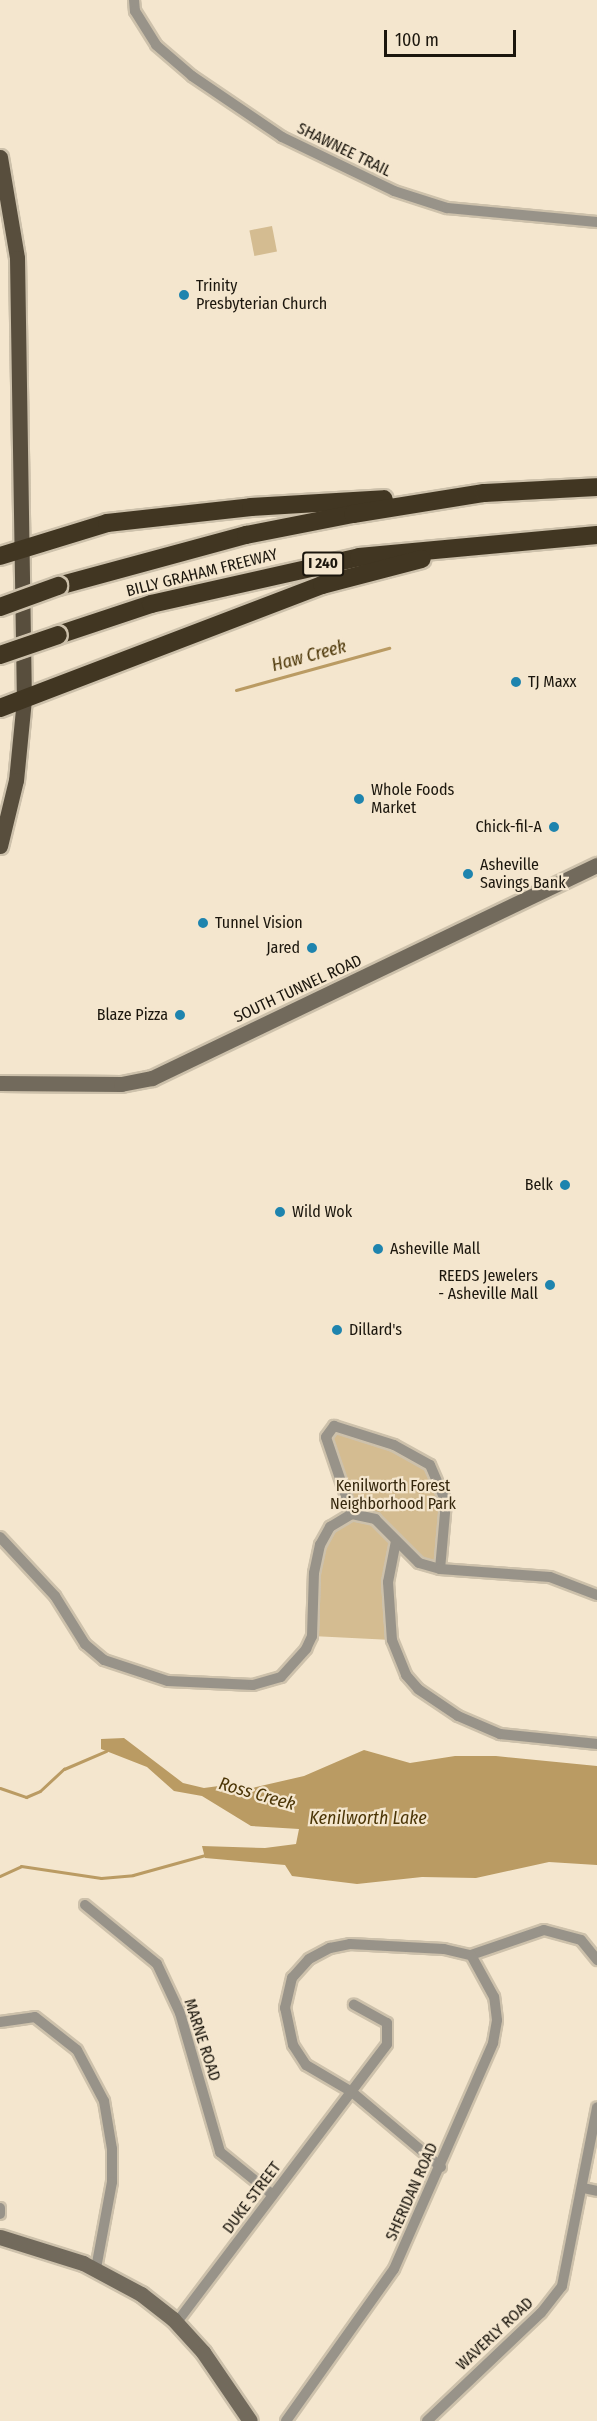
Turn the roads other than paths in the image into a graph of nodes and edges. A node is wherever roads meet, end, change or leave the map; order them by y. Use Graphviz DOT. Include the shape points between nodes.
graph roads {
  1 [pos="134,0"];
  2 [pos="0,157"];
  3 [pos="597,222"];
  4 [pos="597,487"];
  5 [pos="484,493"];
  6 [pos="597,535"];
  7 [pos="488,542"];
  8 [pos="23,546"];
  9 [pos="0,556"];
  10 [pos="0,607"];
  11 [pos="0,655"];
  12 [pos="11,704"];
  13 [pos="0,846"];
  14 [pos="597,865"];
  15 [pos="0,1083"];
  16 [pos="352,1514"];
  17 [pos="0,1537"];
  18 [pos="396,1541"];
  19 [pos="440,1569"];
  20 [pos="597,1595"];
  21 [pos="597,1744"];
  22 [pos="85,1905"];
  23 [pos="471,1955"];
  24 [pos="597,1960"];
  25 [pos="354,2005"];
  26 [pos="0,2022"];
  27 [pos="352,2092"];
  28 [pos="597,2107"];
  29 [pos="441,2167"];
  30 [pos="584,2188"];
  31 [pos="597,2191"];
  32 [pos="273,2195"];
  33 [pos="0,2208"];
  34 [pos="0,2214"];
  35 [pos="0,2237"];
  36 [pos="96,2268"];
  37 [pos="177,2322"];
  38 [pos="250,2421"];
  39 [pos="286,2421"];
  40 [pos="427,2421"];
  1 -- 3 [label="street, SHAWNEE TRAIL" via="135,11 156,45 192,76 282,137 374,181 447,208"];
  2 -- 8 [label="main road" via="17,258"];
  4 -- 5 [label="highway, BILLY GRAHAM FREEWAY"];
  5 -- 8 [label="highway" via="251,507 134,519 81,528"];
  5 -- 10 [label="highway, BILLY GRAHAM FREEWAY, bridge" via="246,535 58,586"];
  6 -- 7 [label="highway, BILLY GRAHAM FREEWAY / I 240"];
  7 -- 11 [label="highway, BILLY GRAHAM FREEWAY / I 240, bridge" via="359,557 251,579 151,604"];
  7 -- 12 [label="highway" via="322,585"];
  8 -- 9 [label="highway"];
  8 -- 12 [label="main road"];
  12 -- 13 [label="main road" via="16,780"];
  14 -- 15 [label="main road, SOUTH TUNNEL ROAD" via="152,1078 121,1083"];
  16 -- 17 [label="street" via="330,1527 320,1545 314,1573 312,1636 306,1649 281,1677 253,1685 168,1681 104,1660 85,1644 55,1596"];
  16 -- 18 [label="street" via="375,1519"];
  16 -- 19 [label="street" via="326,1437 334,1426 394,1446 430,1464 446,1502"];
  18 -- 19 [label="street" via="419,1563"];
  18 -- 21 [label="street" via="388,1582 392,1640 405,1675 418,1689 458,1716 500,1734"];
  19 -- 20 [label="street" via="550,1576"];
  22 -- 32 [label="street, MARNE ROAD" via="157,1964 180,2013 220,2152"];
  23 -- 24 [label="street" via="544,1930 581,1940"];
  23 -- 27 [label="street" via="444,1949 350,1944 330,1948 303,1965 292,1978 285,2008 293,2045 306,2065"];
  23 -- 29 [label="street, SHERIDAN ROAD" via="494,1997 497,2020 493,2043"];
  25 -- 27 [label="street, DUKE STREET" via="387,2023 390,2033 387,2044"];
  26 -- 36 [label="street" via="35,2017 77,2050 104,2101 112,2149 112,2182"];
  27 -- 29 [label="street"];
  27 -- 32 [label="street, DUKE STREET"];
  28 -- 30 [label="street, WAVERLY ROAD"];
  29 -- 39 [label="street, SHERIDAN ROAD" via="394,2269"];
  30 -- 31 [label="street"];
  30 -- 40 [label="street, WAVERLY ROAD" via="562,2286 541,2313"];
  32 -- 37 [label="street, DUKE STREET"];
  33 -- 34 [label="street"];
  35 -- 36 [label="main road"];
  36 -- 37 [label="main road" via="141,2294"];
  37 -- 38 [label="main road" via="203,2352"];
}
